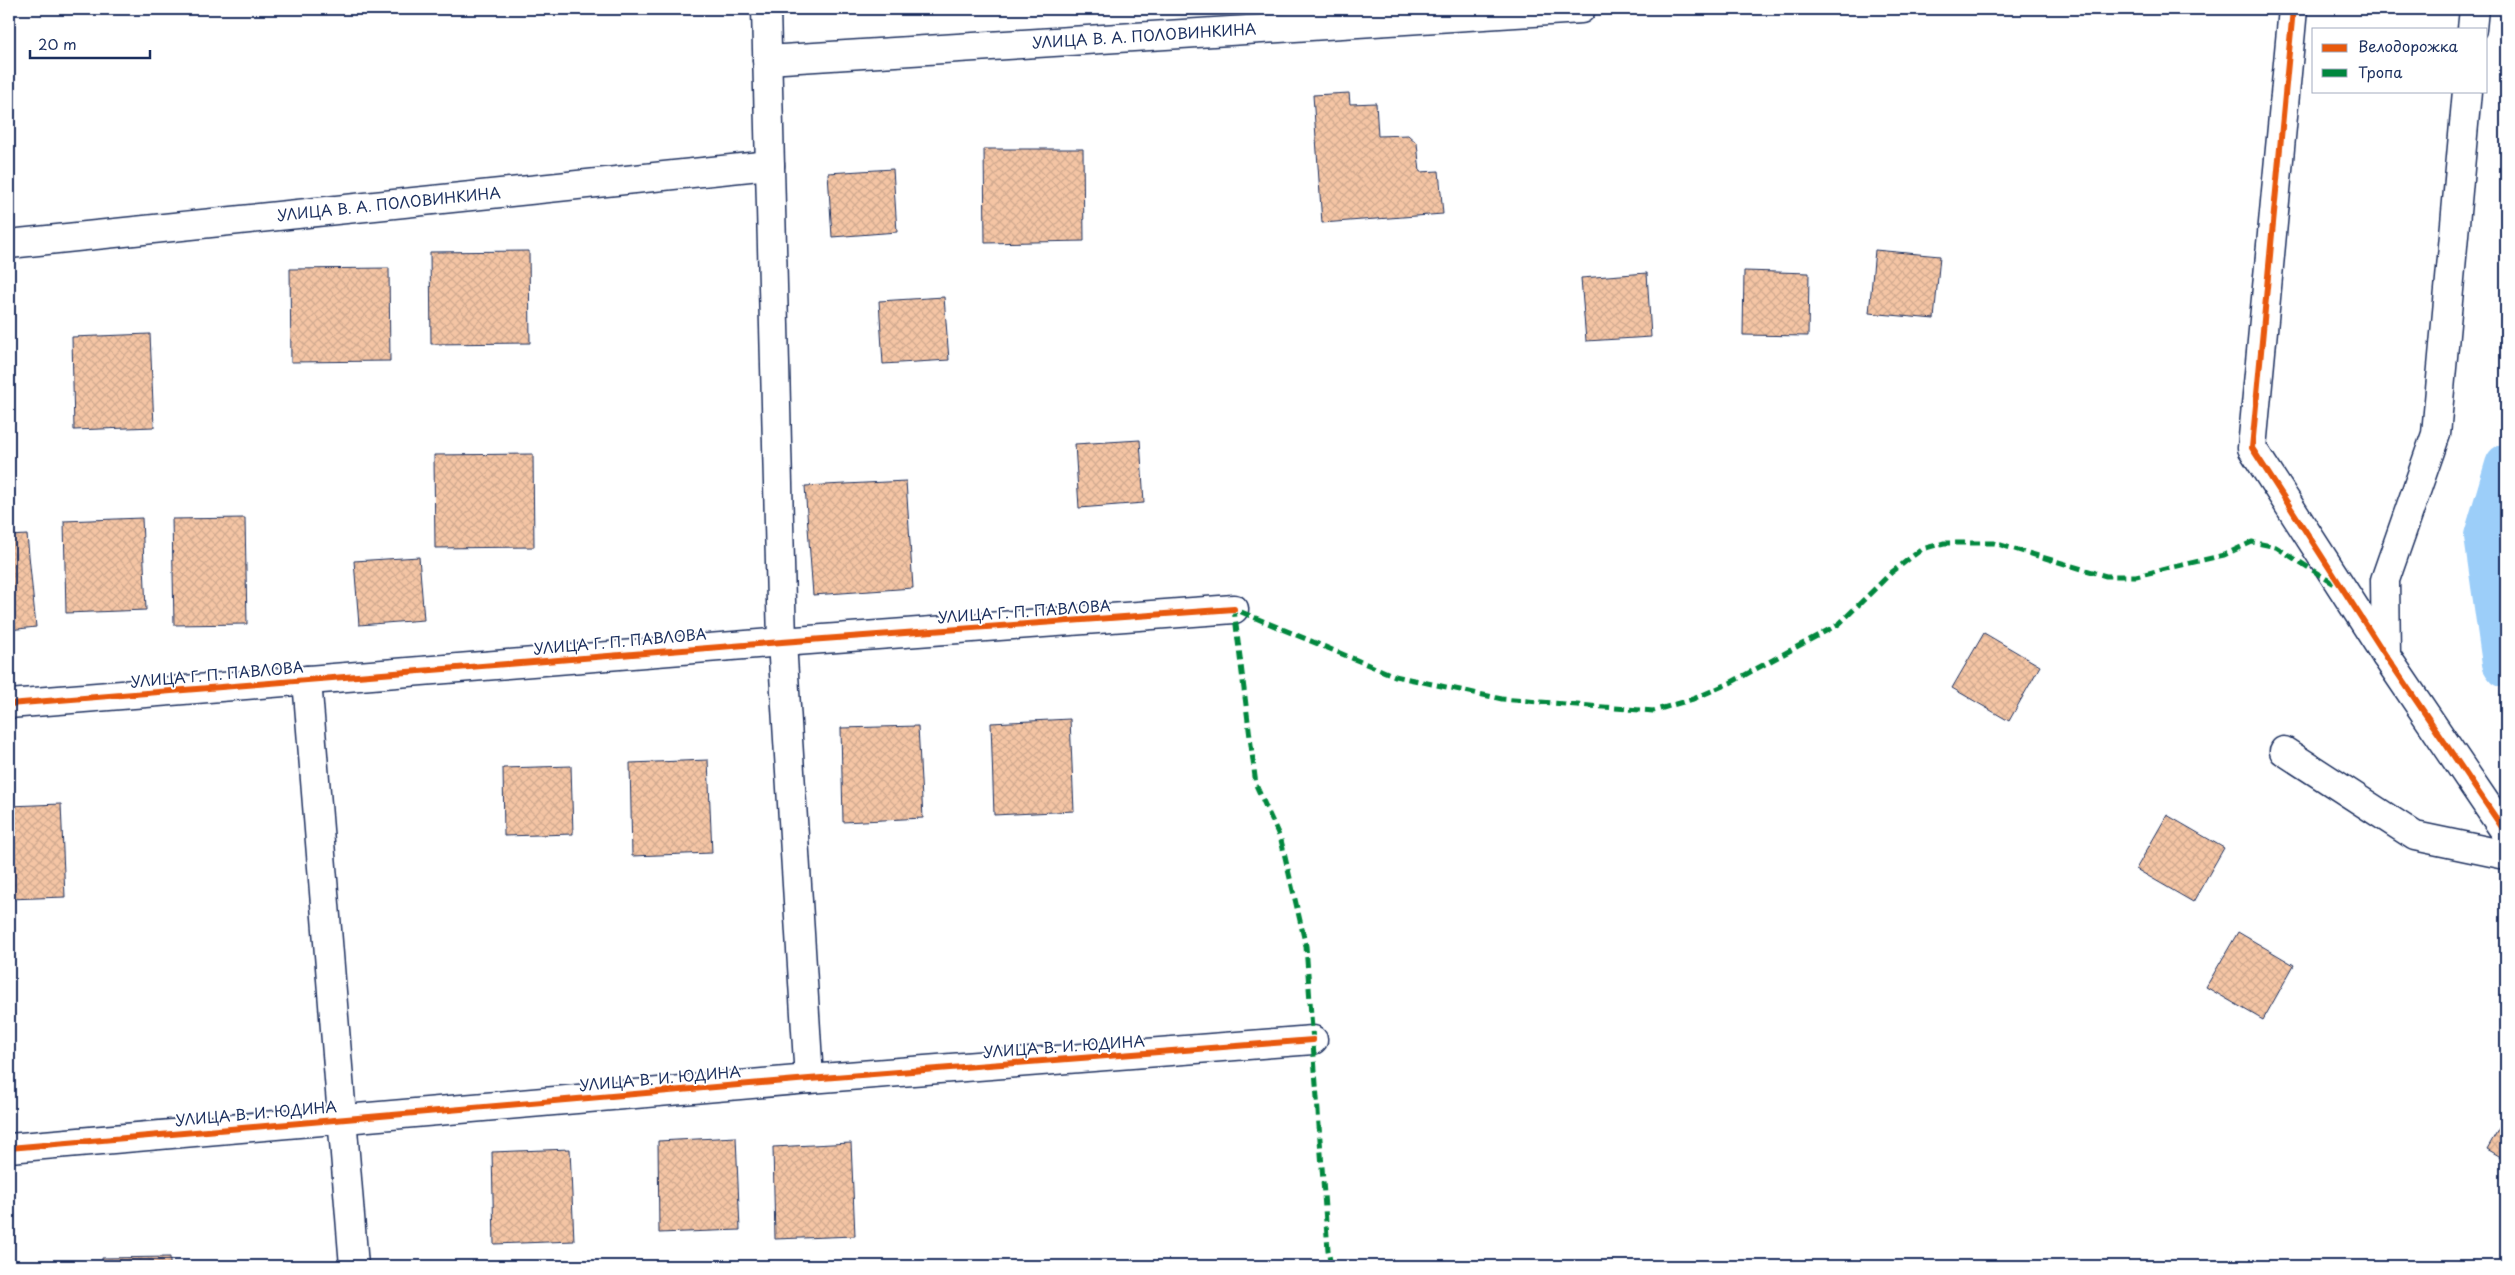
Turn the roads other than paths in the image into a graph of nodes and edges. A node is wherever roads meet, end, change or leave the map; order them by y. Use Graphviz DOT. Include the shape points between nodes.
graph roads {
  1 [pos="766,9"];
  2 [pos="1581,9"];
  3 [pos="2293,9"];
  4 [pos="2474,9"];
  5 [pos="2472,28"];
  6 [pos="768,60"];
  7 [pos="2467,92"];
  8 [pos="770,164"];
  9 [pos="9,244"];
  10 [pos="1234,609"];
  11 [pos="782,642"];
  12 [pos="2386,656"];
  13 [pos="307,680"];
  14 [pos="9,704"];
  15 [pos="2284,751"];
  16 [pos="2506,834"];
  17 [pos="2506,855"];
  18 [pos="1313,1040"];
  19 [pos="809,1079"];
  20 [pos="343,1119"];
  21 [pos="9,1148"];
  22 [pos="354,1266"];
  1 -- 6 [label="street"];
  2 -- 6 [label="street, УЛИЦА В. А. ПОЛОВИНКИНА"];
  3 -- 12 [label="street" via="2252,448"];
  4 -- 5 [label="street"];
  6 -- 8 [label="street"];
  7 -- 12 [label="street" via="2436,434 2385,580"];
  8 -- 9 [label="street, УЛИЦА В. А. ПОЛОВИНКИНА"];
  8 -- 11 [label="street"];
  10 -- 11 [label="street, УЛИЦА Г. П. ПАВЛОВА"];
  11 -- 13 [label="street, УЛИЦА Г. П. ПАВЛОВА"];
  11 -- 19 [label="street"];
  12 -- 16 [label="street"];
  13 -- 14 [label="street, УЛИЦА Г. П. ПАВЛОВА"];
  13 -- 20 [label="street"];
  15 -- 17 [label="street" via="2415,836"];
  18 -- 19 [label="street, УЛИЦА В. И. ЮДИНА"];
  19 -- 20 [label="street, УЛИЦА В. И. ЮДИНА"];
  20 -- 21 [label="street, УЛИЦА В. И. ЮДИНА"];
  20 -- 22 [label="street"];
}
